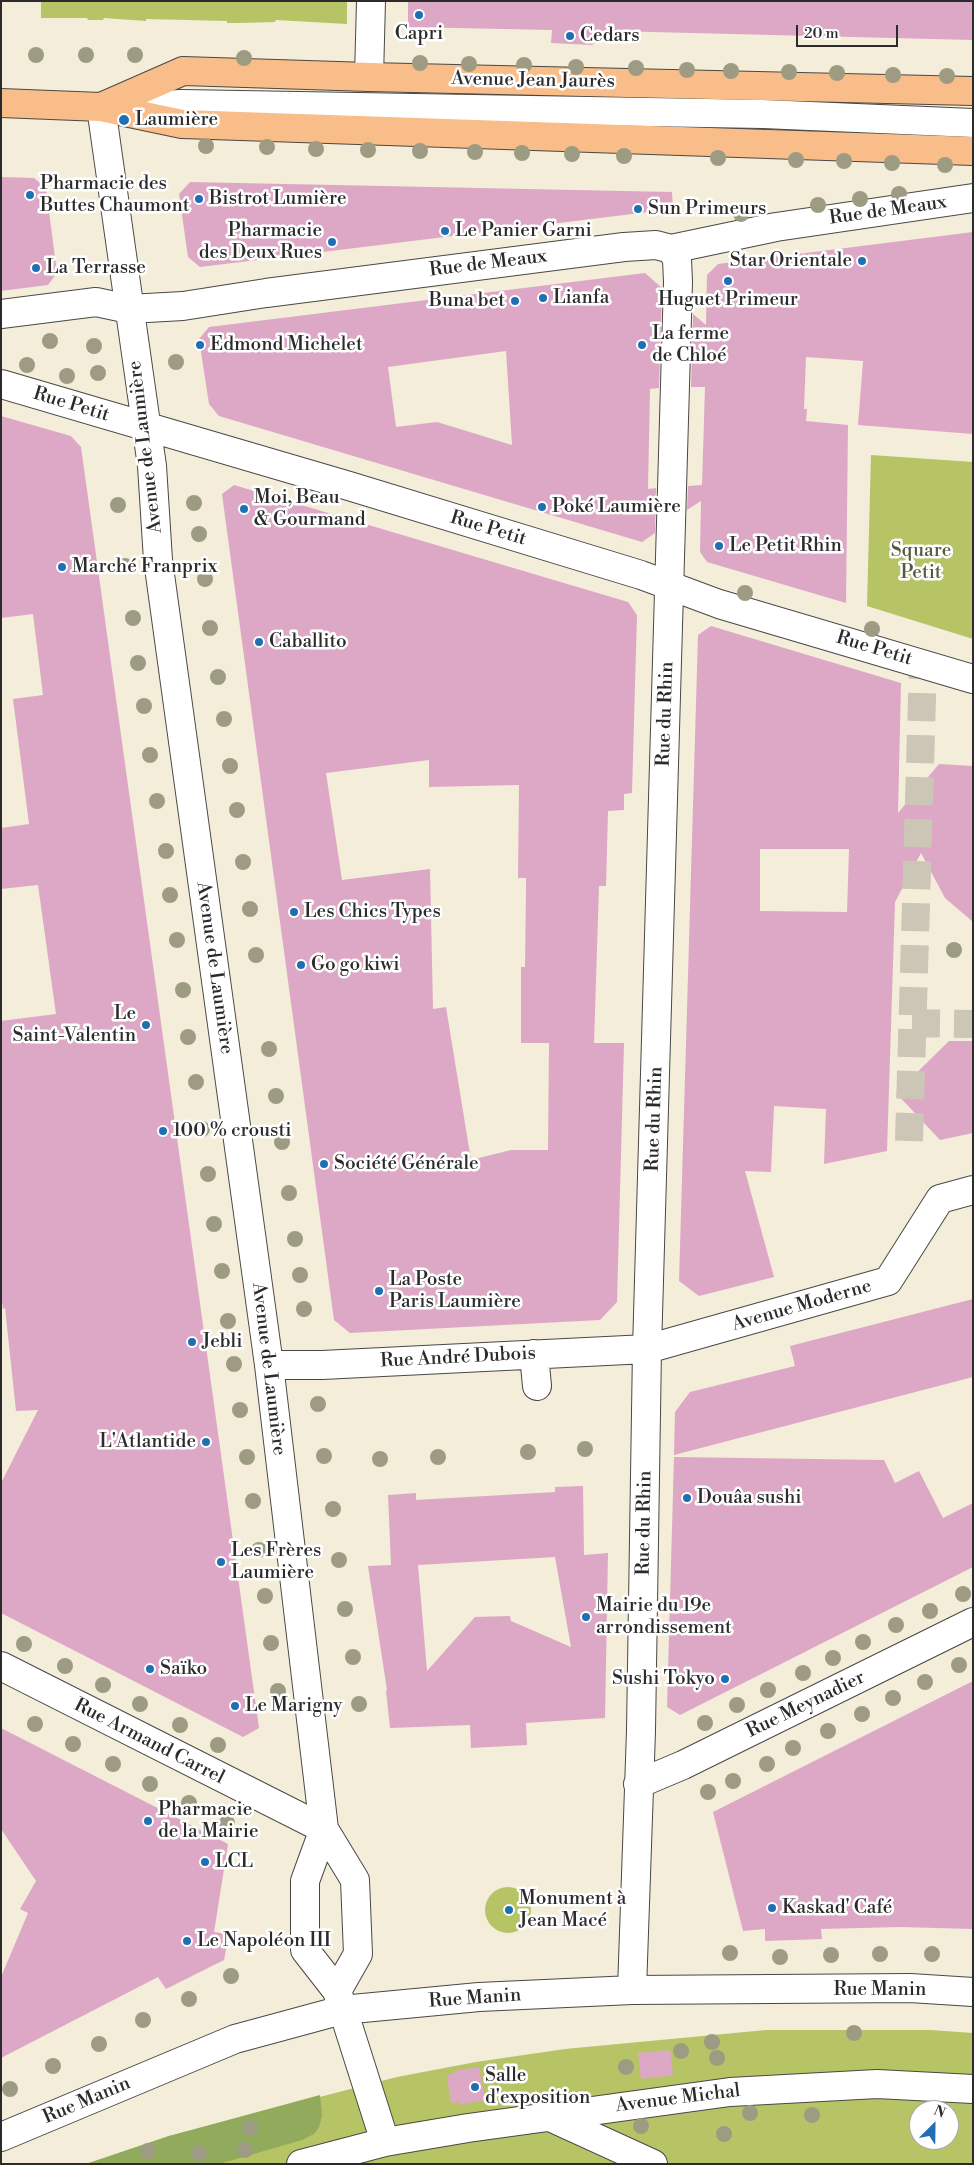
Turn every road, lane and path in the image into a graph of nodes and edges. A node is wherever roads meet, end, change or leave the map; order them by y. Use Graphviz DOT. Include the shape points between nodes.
graph roads {
  1 [pos="370,1"];
  2 [pos="369,77"];
  3 [pos="973,91"];
  4 [pos="1,103"];
  5 [pos="101,107"];
  6 [pos="973,123"];
  7 [pos="973,151"];
  8 [pos="973,198"];
  9 [pos="671,249"];
  10 [pos="129,309"];
  11 [pos="1,314"];
  12 [pos="1,384"];
  13 [pos="145,426"];
  14 [pos="670,586"];
  15 [pos="973,679"];
  16 [pos="973,1190"];
  17 [pos="647,1349"];
  18 [pos="534,1354"];
  19 [pos="269,1366"];
  20 [pos="536,1386"];
  21 [pos="973,1622"];
  22 [pos="1,1666"];
  23 [pos="638,1784"];
  24 [pos="324,1829"];
  25 [pos="632,1990"];
  26 [pos="973,1992"];
  27 [pos="340,2001"];
  28 [pos="973,2089"];
  29 [pos="548,2116"];
  30 [pos="1,2137"];
  31 [pos="385,2142"];
  32 [pos="301,2164"];
  33 [pos="653,2164"];
  1 -- 2 [label="street"];
  2 -- 3 [label="main road, Avenue Jean Jaurès"];
  2 -- 5 [label="main road, Avenue Jean Jaurès" via="183,71"];
  4 -- 5 [label="main road, Avenue Jean Jaurès"];
  5 -- 6 [label="street, Avenue Jean Jaurès" via="182,104 734,113"];
  5 -- 7 [label="main road, Avenue Jean Jaurès" via="182,124"];
  5 -- 10 [label="street, Avenue de Laumière"];
  8 -- 9 [label="street, Rue de Meaux" via="776,227"];
  9 -- 10 [label="street, Rue de Meaux" via="624,247 184,306"];
  9 -- 14 [label="street, Rue du Rhin" via="677,259 678,282"];
  10 -- 11 [label="street, Rue de Meaux" via="96,302"];
  10 -- 13 [label="street, Avenue de Laumière"];
  12 -- 13 [label="street, Rue Petit"];
  13 -- 14 [label="street, Rue Petit"];
  13 -- 19 [label="street, Avenue de Laumière" via="152,466 158,560"];
  14 -- 15 [label="street, Rue Petit" via="719,604"];
  14 -- 17 [label="street, Rue du Rhin"];
  16 -- 17 [label="street, Avenue Moderne" via="940,1199 888,1281"];
  17 -- 18 [label="street, Rue André Dubois"];
  17 -- 23 [label="street, Rue du Rhin"];
  18 -- 19 [label="street, Rue André Dubois"];
  18 -- 20 [label="street"];
  19 -- 24 [label="street, Avenue de Laumière"];
  21 -- 23 [label="street, Rue Meynadier"];
  22 -- 24 [label="street, Rue Armand Carrel"];
  23 -- 25 [label="street, Rue du Rhin"];
  24 -- 27 [label="street, Avenue de Laumière" via="355,1880 358,1954"];
  24 -- 27 [label="street, Avenue de Laumière" via="305,1882 305,1950"];
  25 -- 26 [label="street, Rue Manin" via="910,1988"];
  25 -- 27 [label="street, Rue Manin"];
  27 -- 30 [label="street, Rue Manin" via="234,2039"];
  27 -- 31 [label="street"];
  28 -- 29 [label="street, Avenue Michal" via="877,2084 730,2092"];
  29 -- 31 [label="street, Avenue Michal"];
  29 -- 33 [label="street"];
  31 -- 32 [label="street, Avenue Michal"];
}
